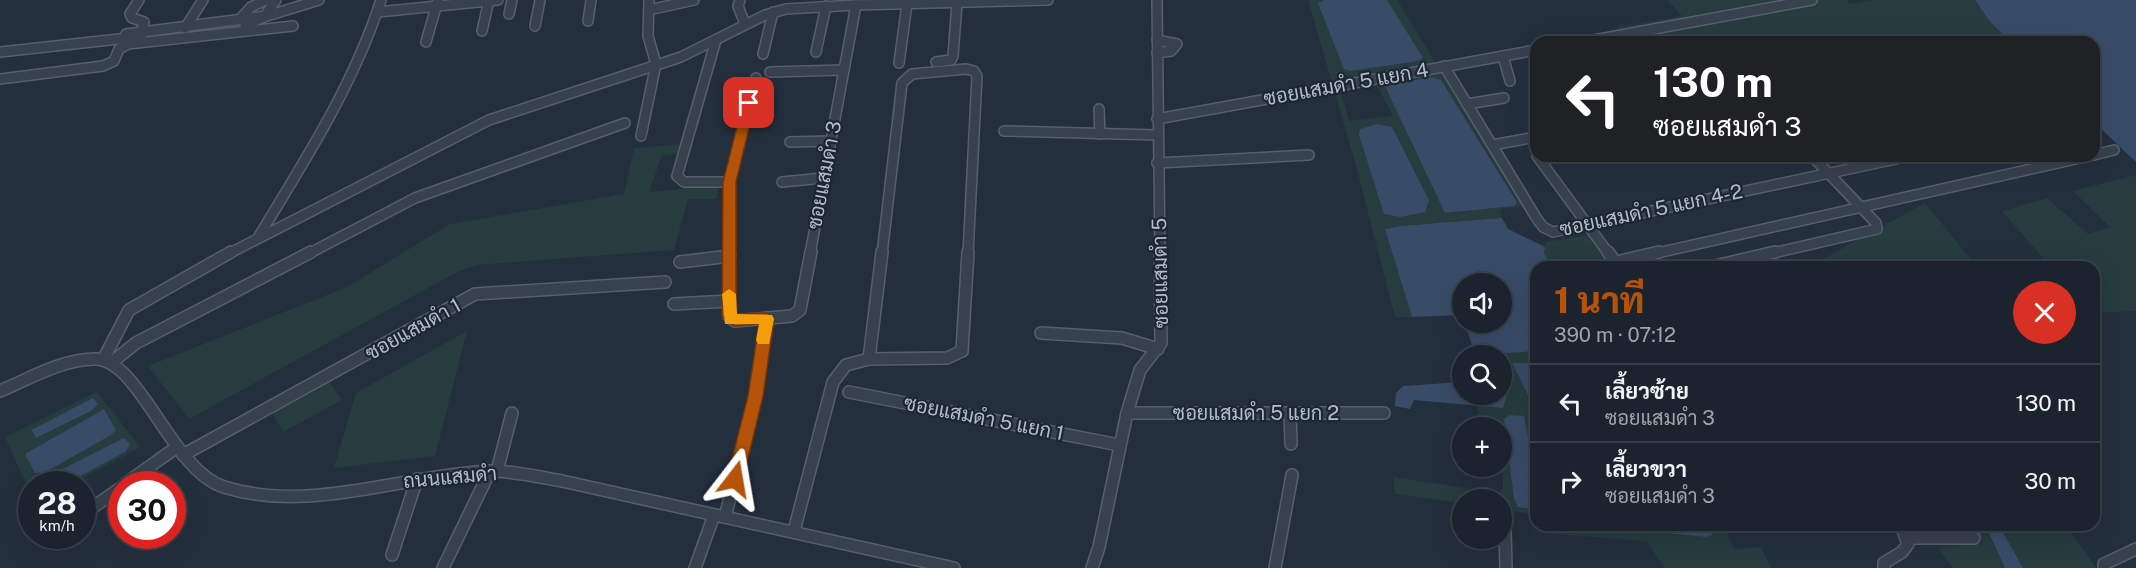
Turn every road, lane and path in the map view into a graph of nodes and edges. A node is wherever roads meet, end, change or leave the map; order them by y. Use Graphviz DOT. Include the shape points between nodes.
graph roads {
  1 [pos="139,0"];
  2 [pos="203,0"];
  3 [pos="266,0"];
  4 [pos="276,0"];
  5 [pos="319,0"];
  6 [pos="381,0"];
  7 [pos="489,0"];
  8 [pos="498,0"];
  9 [pos="512,0"];
  10 [pos="540,0"];
  11 [pos="591,0"];
  12 [pos="694,0"];
  13 [pos="740,0"];
  14 [pos="1048,0"];
  15 [pos="1156,0"];
  16 [pos="1812,0"];
  17 [pos="922,2"];
  18 [pos="437,3"];
  19 [pos="957,3"];
  20 [pos="856,4"];
  21 [pos="907,4"];
  22 [pos="649,5"];
  23 [pos="826,6"];
  24 [pos="378,12"];
  25 [pos="773,12"];
  26 [pos="508,14"];
  27 [pos="267,16"];
  28 [pos="241,18"];
  29 [pos="588,21"];
  30 [pos="745,24"];
  31 [pos="293,26"];
  32 [pos="536,26"];
  33 [pos="185,28"];
  34 [pos="482,31"];
  35 [pos="143,33"];
  36 [pos="1616,36"];
  37 [pos="716,40"];
  38 [pos="1157,40"];
  39 [pos="426,42"];
  40 [pos="1530,51"];
  41 [pos="0,52"];
  42 [pos="816,52"];
  43 [pos="1157,53"];
  44 [pos="763,54"];
  45 [pos="1503,56"];
  46 [pos="936,62"];
  47 [pos="899,63"];
  48 [pos="656,64"];
  49 [pos="1444,66"];
  50 [pos="844,70"];
  51 [pos="770,72"];
  52 [pos="756,78"];
  53 [pos="0,79"];
  54 [pos="1510,81"];
  55 [pos="1504,98"];
  56 [pos="1467,104"];
  57 [pos="1099,109"];
  58 [pos="1157,119"];
  59 [pos="625,123"];
  60 [pos="1004,131"];
  61 [pos="1100,134"];
  62 [pos="1157,135"];
  63 [pos="641,136"];
  64 [pos="1530,138"];
  65 [pos="831,141"];
  66 [pos="790,142"];
  67 [pos="1492,145"];
  68 [pos="2114,150"];
  69 [pos="2100,154"];
  70 [pos="1309,155"];
  71 [pos="1543,162"];
  72 [pos="1818,162"];
  73 [pos="1881,162"];
  74 [pos="2060,162"];
  75 [pos="1158,163"];
  76 [pos="1829,173"];
  77 [pos="824,178"];
  78 [pos="729,182"];
  79 [pos="782,182"];
  80 [pos="1861,207"];
  81 [pos="1588,225"];
  82 [pos="258,237"];
  83 [pos="730,256"];
  84 [pos="1614,261"];
  85 [pos="1634,261"];
  86 [pos="1737,261"];
  87 [pos="680,262"];
  88 [pos="665,282"];
  89 [pos="729,301"];
  90 [pos="674,304"];
  91 [pos="767,319"];
  92 [pos="1041,333"];
  93 [pos="1158,349"];
  94 [pos="869,360"];
  95 [pos="107,362"];
  96 [pos="0,391"];
  97 [pos="849,392"];
  98 [pos="512,413"];
  99 [pos="1127,413"];
  100 [pos="1384,413"];
  101 [pos="1290,414"];
  102 [pos="1291,444"];
  103 [pos="1119,445"];
  104 [pos="180,451"];
  105 [pos="147,471"];
  106 [pos="493,471"];
  107 [pos="1292,475"];
  108 [pos="417,479"];
  109 [pos="720,516"];
  110 [pos="794,531"];
  111 [pos="1905,531"];
  112 [pos="1909,538"];
  113 [pos="1974,538"];
  114 [pos="1505,549"];
  115 [pos="2136,549"];
  116 [pos="392,555"];
  117 [pos="916,564"];
  118 [pos="443,568"];
  119 [pos="695,568"];
  120 [pos="954,568"];
  121 [pos="1092,568"];
  122 [pos="1275,568"];
  123 [pos="1506,568"];
  124 [pos="1884,568"];
  125 [pos="2104,568"];
  1 -- 35 [label="street" via="130,14 144,22"];
  2 -- 33 [label="street"];
  3 -- 28 [label="street" via="250,7"];
  4 -- 27 [label="street"];
  5 -- 27 [label="street"];
  6 -- 24 [label="street"];
  7 -- 8 [label="street"];
  7 -- 18 [label="street"];
  7 -- 34 [label="street"];
  9 -- 26 [label="street"];
  10 -- 32 [label="street"];
  11 -- 29 [label="street"];
  12 -- 22 [label="street"];
  13 -- 30 [label="street" via="738,6"];
  14 -- 19 [label="street"];
  15 -- 38 [label="street, ซอยแสมดำ 5"];
  16 -- 36 [label="street"];
  17 -- 19 [label="street"];
  17 -- 21 [label="street"];
  18 -- 24 [label="street"];
  18 -- 39 [label="street"];
  19 -- 46 [label="street" via="953,56 951,60"];
  20 -- 21 [label="street"];
  20 -- 23 [label="street"];
  20 -- 50 [label="street, ซอยแสมดำ 3"];
  21 -- 47 [label="street"];
  22 -- 48 [label="street" via="648,36"];
  23 -- 25 [label="street"];
  23 -- 42 [label="street"];
  24 -- 82 [label="street" via="363,53 310,152"];
  25 -- 30 [label="street"];
  25 -- 44 [label="street"];
  27 -- 28 [label="street"];
  27 -- 33 [label="street" via="256,24"];
  28 -- 33 [label="street"];
  30 -- 37 [label="street"];
  31 -- 53 [label="street" via="128,44 119,49 114,61 103,66"];
  33 -- 35 [label="street"];
  35 -- 41 [label="street"];
  37 -- 48 [label="street"];
  37 -- 78 [label="street" via="677,176 684,182"];
  38 -- 43 [label="street, ซอยแสมดำ 5"];
  38 -- 43 [label="street" via="1177,44 1171,51"];
  40 -- 45 [label="street, ซอยแสมดำ 5 แยก 4"];
  43 -- 58 [label="street, ซอยแสมดำ 5"];
  45 -- 49 [label="street, ซอยแสมดำ 5 แยก 4"];
  45 -- 54 [label="street"];
  48 -- 63 [label="street"];
  48 -- 82 [label="street" via="489,120"];
  49 -- 56 [label="street, ซอยแสมดำ 5 แยก 4-2"];
  49 -- 58 [label="street, ซอยแสมดำ 5 แยก 4"];
  50 -- 51 [label="street"];
  50 -- 65 [label="street, ซอยแสมดำ 3"];
  52 -- 78 [label="street"];
  55 -- 56 [label="street"];
  56 -- 67 [label="street, ซอยแสมดำ 5 แยก 4-2"];
  57 -- 61 [label="street"];
  58 -- 62 [label="street, ซอยแสมดำ 5"];
  59 -- 95 [label="street" via="415,198 136,343"];
  60 -- 61 [label="street"];
  61 -- 62 [label="street"];
  62 -- 75 [label="street, ซอยแสมดำ 5"];
  64 -- 67 [label="street"];
  65 -- 66 [label="street"];
  65 -- 77 [label="street, ซอยแสมดำ 3"];
  67 -- 81 [label="street, ซอยแสมดำ 5 แยก 4-2" via="1543,227 1558,232"];
  68 -- 69 [label="street"];
  70 -- 75 [label="street"];
  71 -- 81 [label="street"];
  72 -- 76 [label="street"];
  73 -- 76 [label="street, ซอยแสมดำ 5 แยก 4-2"];
  74 -- 80 [label="street"];
  75 -- 93 [label="street, ซอยแสมดำ 5"];
  76 -- 80 [label="street"];
  76 -- 81 [label="street, ซอยแสมดำ 5 แยก 4-2"];
  77 -- 79 [label="street"];
  77 -- 91 [label="street, ซอยแสมดำ 3" via="800,310 792,316"];
  78 -- 83 [label="street"];
  80 -- 85 [label="street"];
  80 -- 86 [label="street" via="1876,223 1874,230"];
  81 -- 84 [label="street"];
  82 -- 95 [label="street" via="129,310"];
  83 -- 87 [label="street"];
  83 -- 89 [label="street"];
  88 -- 104 [label="street, ซอยแสมดำ 1" via="476,294"];
  89 -- 90 [label="street"];
  89 -- 91 [label="street, ซอยแสมดำ 3" via="730,320"];
  91 -- 109 [label="street" via="756,396"];
  92 -- 93 [label="street" via="1122,338"];
  93 -- 99 [label="street, ซอยแสมดำ 5" via="1140,370"];
  94 -- 94 [label="street" via="947,358 962,351 977,90 974,71 912,74 902,83"];
  94 -- 110 [label="street" via="854,360 840,369 833,382"];
  95 -- 96 [label="street" via="80,362"];
  95 -- 104 [label="street, ถนนแสมดำ" via="128,378"];
  97 -- 103 [label="street, ซอยแสมดำ 5 แยก 1"];
  98 -- 106 [label="street"];
  99 -- 101 [label="street, ซอยแสมดำ 5 แยก 2"];
  99 -- 103 [label="street, ซอยแสมดำ 5"];
  100 -- 101 [label="street, ซอยแสมดำ 5 แยก 2"];
  101 -- 102 [label="street"];
  103 -- 121 [label="street, ซอยแสมดำ 5"];
  104 -- 105 [label="street, ซอยแสมดำ 1"];
  104 -- 108 [label="street, ถนนแสมดำ" via="207,479 246,492 298,494"];
  106 -- 108 [label="street, ถนนแสมดำ"];
  106 -- 109 [label="street, ถนนแสมดำ"];
  106 -- 118 [label="street"];
  107 -- 122 [label="street"];
  108 -- 116 [label="street"];
  109 -- 110 [label="street, ถนนแสมดำ"];
  109 -- 119 [label="street"];
  110 -- 117 [label="street, ถนนแสมดำ"];
  111 -- 112 [label="street"];
  112 -- 113 [label="street"];
  112 -- 124 [label="street" via="1908,548 1884,563"];
  114 -- 123 [label="street"];
  115 -- 125 [label="street" via="2109,560"];
  117 -- 120 [label="street, ถนนแสมดำ"];
}
